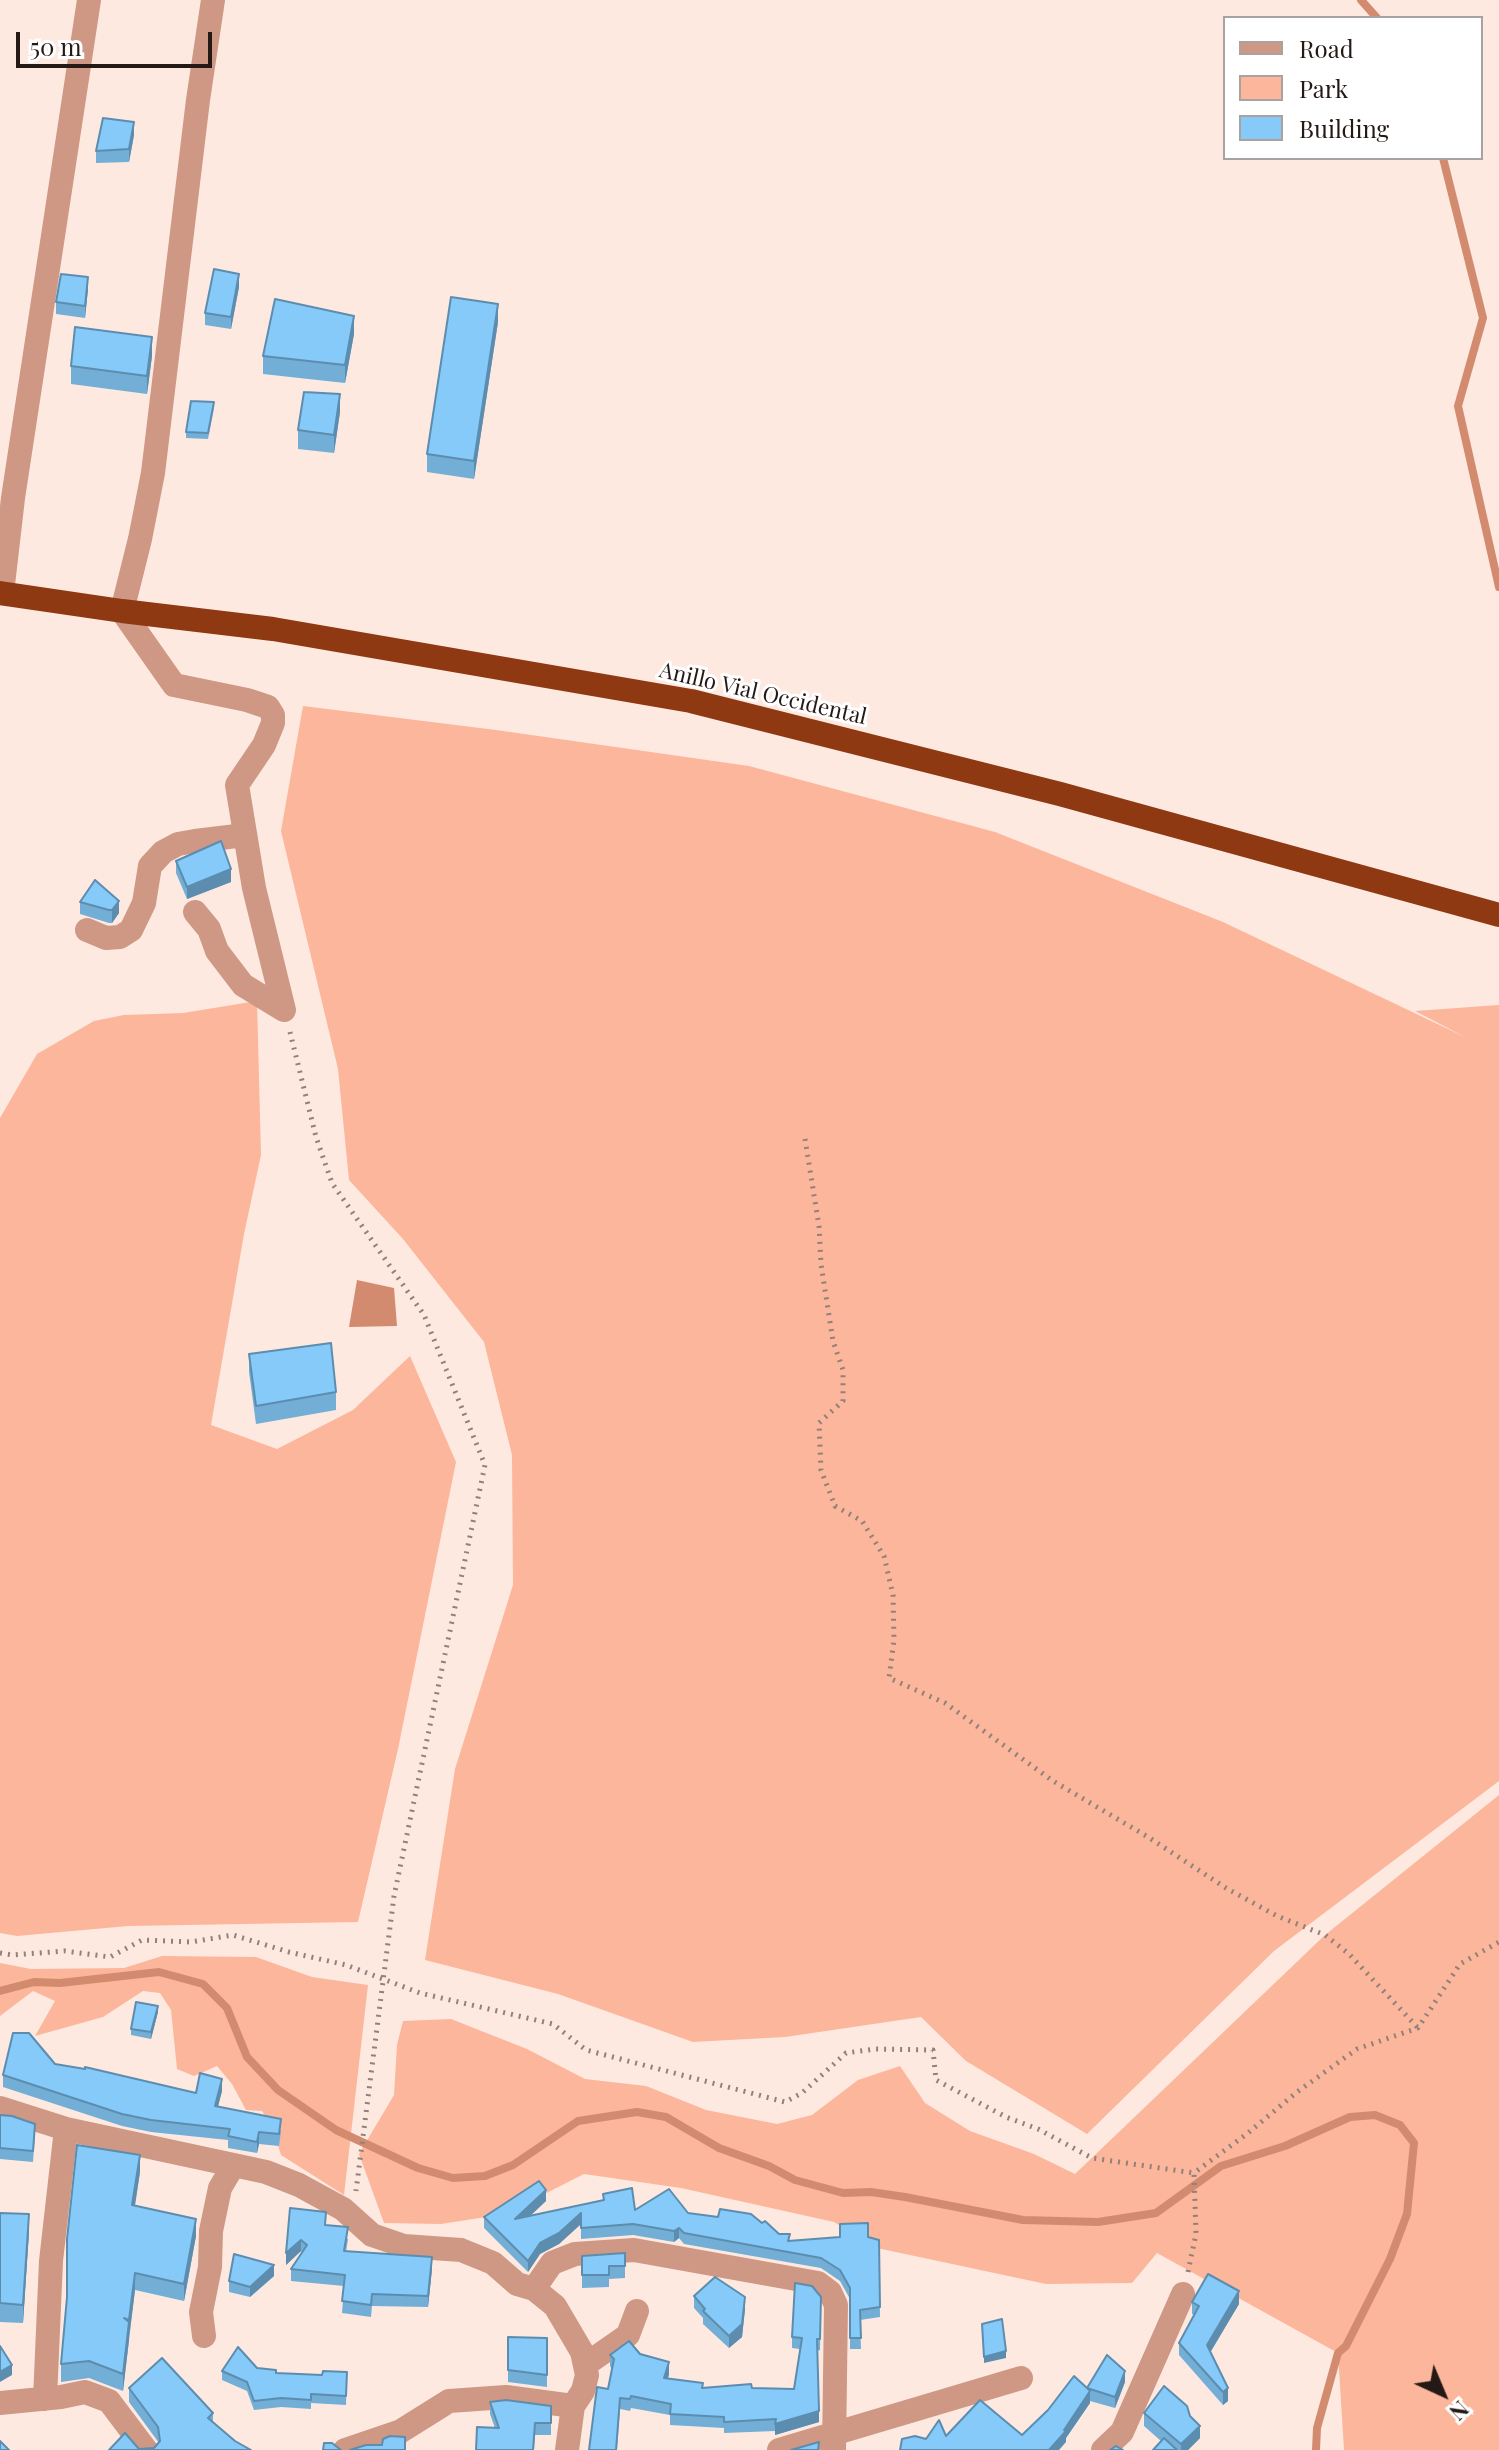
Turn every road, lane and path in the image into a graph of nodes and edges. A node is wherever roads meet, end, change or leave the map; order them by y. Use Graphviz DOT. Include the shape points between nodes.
graph roads {
  1 [pos="89,0"];
  2 [pos="213,0"];
  3 [pos="6,498"];
  4 [pos="1,593"];
  5 [pos="122,611"];
  6 [pos="245,835"];
  7 [pos="195,912"];
  8 [pos="1492,912"];
  9 [pos="87,930"];
  10 [pos="284,1010"];
  11 [pos="805,1139"];
  12 [pos="1499,1942"];
  13 [pos="0,1953"];
  14 [pos="385,1978"];
  15 [pos="1418,2028"];
  16 [pos="0,2108"];
  17 [pos="66,2129"];
  18 [pos="233,2166"];
  19 [pos="1194,2173"];
  20 [pos="353,2220"];
  21 [pos="534,2289"];
  22 [pos="1183,2294"];
  23 [pos="637,2311"];
  24 [pos="204,2336"];
  25 [pos="585,2365"];
  26 [pos="1021,2378"];
  27 [pos="45,2399"];
  28 [pos="0,2403"];
  29 [pos="573,2406"];
  30 [pos="834,2443"];
  31 [pos="146,2450"];
  32 [pos="345,2450"];
  33 [pos="567,2450"];
  34 [pos="779,2450"];
  35 [pos="1103,2450"];
  1 -- 3 [label="street"];
  2 -- 5 [label="street" via="153,473"];
  3 -- 4 [label="street"];
  4 -- 5 [label="highway, Anillo Vial Occidental"];
  5 -- 6 [label="street" via="174,685 247,700 268,707 273,715 264,745 237,785"];
  5 -- 8 [label="highway, Anillo Vial Occidental" via="273,629 691,701 1060,794"];
  6 -- 9 [label="street" via="178,844 163,852 150,866 144,903 131,930 106,938"];
  6 -- 10 [label="street"];
  7 -- 10 [label="street" via="243,985"];
  10 -- 14 [label="path" via="332,1183 424,1315 485,1465 394,1896"];
  11 -- 15 [label="path" via="833,1341 843,1370 843,1401 819,1423 821,1470 835,1506 862,1521 884,1556 893,1595 889,1678 945,1703 1053,1781 1216,1882 1325,1935 1382,1985"];
  12 -- 15 [label="path" via="1460,1964"];
  13 -- 14 [label="path" via="65,1951 110,1957 142,1940 191,1942 233,1935"];
  14 -- 19 [label="path" via="420,1993 553,2024 586,2050 785,2102 846,2053 933,2050 936,2080 1092,2158"];
  14 -- 20 [label="path"];
  15 -- 19 [label="path" via="1357,2049"];
  16 -- 17 [label="street"];
  17 -- 18 [label="street"];
  17 -- 27 [label="street" via="51,2261"];
  18 -- 20 [label="street" via="299,2185"];
  18 -- 24 [label="street" via="220,2188 211,2231 201,2312"];
  19 -- 22 [label="path" via="1196,2234"];
  20 -- 21 [label="street" via="372,2235 404,2246 461,2250"];
  21 -- 25 [label="street" via="555,2306"];
  21 -- 30 [label="street" via="552,2263 575,2254 634,2250 818,2283 836,2305"];
  22 -- 35 [label="street" via="1122,2432"];
  23 -- 25 [label="street" via="628,2335"];
  25 -- 29 [label="street" via="583,2391"];
  26 -- 30 [label="street" via="914,2408"];
  27 -- 28 [label="street"];
  27 -- 31 [label="street" via="85,2392 109,2401"];
  29 -- 32 [label="street" via="506,2397 449,2401 401,2431"];
  29 -- 33 [label="street"];
  30 -- 34 [label="street"];
}
